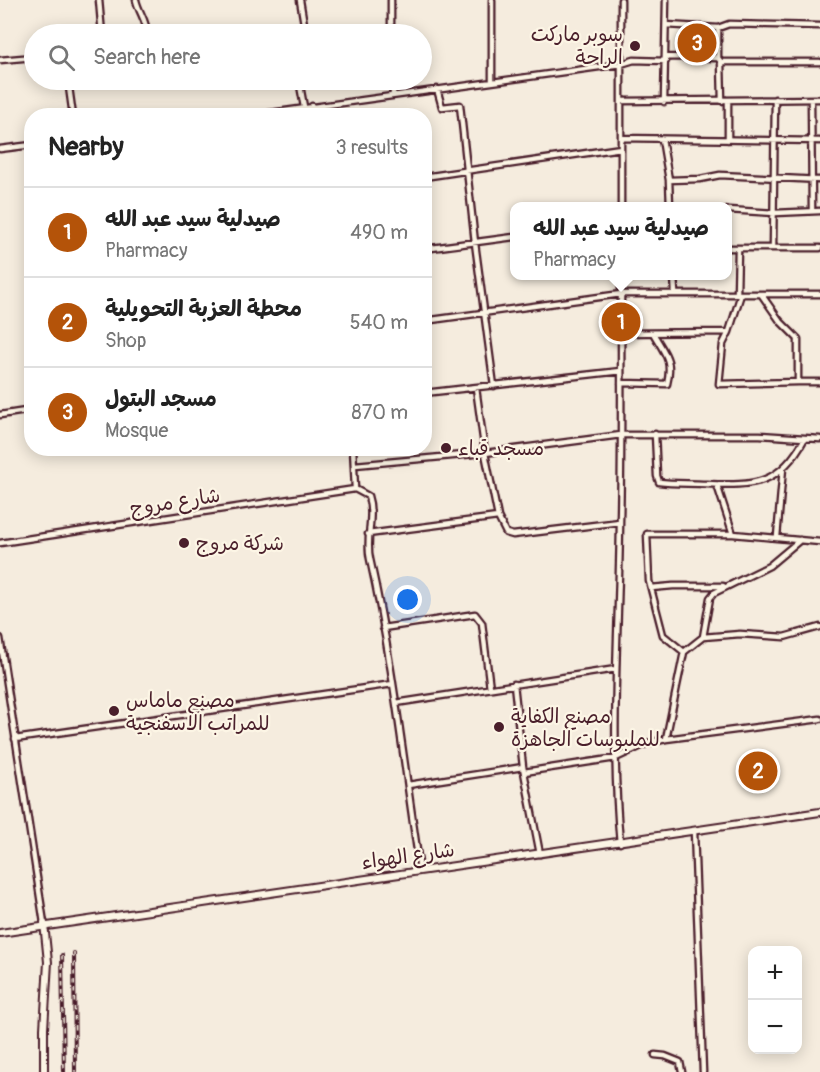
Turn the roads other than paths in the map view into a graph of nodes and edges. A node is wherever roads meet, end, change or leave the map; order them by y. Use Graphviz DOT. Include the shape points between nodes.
graph roads {
  1 [pos="99,0"];
  2 [pos="136,0"];
  3 [pos="300,0"];
  4 [pos="391,0"];
  5 [pos="492,0"];
  6 [pos="621,0"];
  7 [pos="666,0"];
  8 [pos="101,24"];
  9 [pos="146,24"];
  10 [pos="304,24"];
  11 [pos="392,24"];
  12 [pos="666,25"];
  13 [pos="820,26"];
  14 [pos="718,28"];
  15 [pos="24,58"];
  16 [pos="666,59"];
  17 [pos="0,60"];
  18 [pos="719,60"];
  19 [pos="820,62"];
  20 [pos="621,64"];
  21 [pos="492,81"];
  22 [pos="437,89"];
  23 [pos="69,90"];
  24 [pos="301,90"];
  25 [pos="393,90"];
  26 [pos="430,90"];
  27 [pos="432,90"];
  28 [pos="393,95"];
  29 [pos="775,99"];
  30 [pos="820,99"];
  31 [pos="811,100"];
  32 [pos="621,101"];
  33 [pos="664,102"];
  34 [pos="725,102"];
  35 [pos="312,106"];
  36 [pos="304,107"];
  37 [pos="72,108"];
  38 [pos="298,108"];
  39 [pos="621,138"];
  40 [pos="662,139"];
  41 [pos="728,140"];
  42 [pos="775,141"];
  43 [pos="812,141"];
  44 [pos="820,141"];
  45 [pos="24,146"];
  46 [pos="621,148"];
  47 [pos="0,149"];
  48 [pos="467,171"];
  49 [pos="432,176"];
  50 [pos="775,179"];
  51 [pos="669,180"];
  52 [pos="812,180"];
  53 [pos="820,180"];
  54 [pos="621,202"];
  55 [pos="670,202"];
  56 [pos="732,210"];
  57 [pos="812,211"];
  58 [pos="820,211"];
  59 [pos="775,213"];
  60 [pos="510,238"];
  61 [pos="475,243"];
  62 [pos="432,248"];
  63 [pos="732,248"];
  64 [pos="738,248"];
  65 [pos="773,248"];
  66 [pos="820,248"];
  67 [pos="621,280"];
  68 [pos="674,280"];
  69 [pos="675,293"];
  70 [pos="621,294"];
  71 [pos="739,294"];
  72 [pos="761,294"];
  73 [pos="820,294"];
  74 [pos="484,312"];
  75 [pos="432,320"];
  76 [pos="729,332"];
  77 [pos="621,333"];
  78 [pos="653,333"];
  79 [pos="621,371"];
  80 [pos="798,382"];
  81 [pos="820,382"];
  82 [pos="621,383"];
  83 [pos="494,386"];
  84 [pos="477,388"];
  85 [pos="432,392"];
  86 [pos="24,411"];
  87 [pos="0,415"];
  88 [pos="655,434"];
  89 [pos="621,435"];
  90 [pos="805,438"];
  91 [pos="820,439"];
  92 [pos="485,453"];
  93 [pos="354,456"];
  94 [pos="355,465"];
  95 [pos="783,468"];
  96 [pos="717,484"];
  97 [pos="355,489"];
  98 [pos="498,517"];
  99 [pos="620,522"];
  100 [pos="368,534"];
  101 [pos="733,534"];
  102 [pos="777,537"];
  103 [pos="800,540"];
  104 [pos="820,542"];
  105 [pos="0,543"];
  106 [pos="726,586"];
  107 [pos="651,588"];
  108 [pos="820,627"];
  109 [pos="383,628"];
  110 [pos="703,637"];
  111 [pos="0,638"];
  112 [pos="684,652"];
  113 [pos="616,669"];
  114 [pos="393,684"];
  115 [pos="514,684"];
  116 [pos="490,688"];
  117 [pos="396,703"];
  118 [pos="820,719"];
  119 [pos="15,738"];
  120 [pos="666,739"];
  121 [pos="616,758"];
  122 [pos="524,770"];
  123 [pos="408,786"];
  124 [pos="820,812"];
  125 [pos="694,831"];
  126 [pos="620,843"];
  127 [pos="540,854"];
  128 [pos="420,870"];
  129 [pos="44,925"];
  130 [pos="0,933"];
  131 [pos="655,1055"];
  132 [pos="44,1072"];
  133 [pos="682,1072"];
  134 [pos="703,1072"];
  1 -- 8 [label="street"];
  2 -- 9 [label="street"];
  3 -- 10 [label="street"];
  4 -- 11 [label="street"];
  5 -- 21 [label="street"];
  6 -- 20 [label="street"];
  7 -- 12 [label="street"];
  12 -- 14 [label="street"];
  12 -- 16 [label="street"];
  13 -- 14 [label="street" via="729,24"];
  14 -- 18 [label="street"];
  15 -- 17 [label="street"];
  16 -- 18 [label="street"];
  16 -- 20 [label="street"];
  16 -- 33 [label="street"];
  18 -- 19 [label="street"];
  18 -- 34 [label="street"];
  20 -- 21 [label="street"];
  20 -- 32 [label="street"];
  21 -- 22 [label="street"];
  22 -- 27 [label="street"];
  22 -- 48 [label="street" via="442,107 460,105"];
  23 -- 37 [label="street"];
  24 -- 36 [label="street"];
  25 -- 28 [label="street"];
  26 -- 28 [label="street"];
  28 -- 35 [label="street"];
  29 -- 31 [label="street"];
  29 -- 34 [label="street"];
  29 -- 42 [label="street"];
  30 -- 31 [label="street"];
  31 -- 43 [label="street"];
  32 -- 33 [label="street"];
  32 -- 39 [label="street"];
  33 -- 34 [label="street"];
  34 -- 41 [label="street"];
  35 -- 36 [label="street"];
  36 -- 38 [label="street"];
  39 -- 40 [label="street"];
  39 -- 46 [label="street"];
  40 -- 41 [label="street"];
  40 -- 51 [label="street"];
  41 -- 42 [label="street"];
  42 -- 43 [label="street"];
  42 -- 50 [label="street"];
  43 -- 44 [label="street"];
  43 -- 52 [label="street"];
  45 -- 47 [label="street"];
  46 -- 48 [label="street"];
  46 -- 54 [label="street"];
  48 -- 49 [label="street"];
  48 -- 61 [label="street"];
  50 -- 51 [label="street" via="720,174"];
  50 -- 52 [label="street"];
  50 -- 59 [label="street"];
  51 -- 55 [label="street"];
  52 -- 53 [label="street"];
  52 -- 57 [label="street"];
  56 -- 59 [label="street"];
  57 -- 58 [label="street"];
  57 -- 59 [label="street"];
  59 -- 65 [label="street"];
  60 -- 61 [label="street"];
  61 -- 62 [label="street"];
  61 -- 74 [label="street"];
  63 -- 64 [label="street"];
  64 -- 65 [label="street"];
  64 -- 71 [label="street"];
  65 -- 66 [label="street"];
  67 -- 70 [label="street"];
  68 -- 69 [label="street"];
  69 -- 70 [label="street"];
  69 -- 71 [label="street"];
  70 -- 74 [label="street"];
  70 -- 77 [label="street"];
  71 -- 72 [label="street"];
  71 -- 76 [label="street"];
  72 -- 73 [label="street"];
  72 -- 80 [label="street" via="798,339"];
  74 -- 75 [label="street"];
  74 -- 83 [label="street"];
  76 -- 78 [label="street"];
  76 -- 80 [label="street" via="723,344 719,384"];
  77 -- 78 [label="street"];
  77 -- 79 [label="street"];
  78 -- 82 [label="street" via="671,369 667,384"];
  79 -- 82 [label="street"];
  79 -- 83 [label="street"];
  80 -- 81 [label="street"];
  82 -- 89 [label="street"];
  83 -- 84 [label="street"];
  84 -- 85 [label="street"];
  84 -- 92 [label="street"];
  86 -- 87 [label="street"];
  88 -- 89 [label="street"];
  88 -- 90 [label="street"];
  88 -- 96 [label="street" via="658,482"];
  89 -- 92 [label="street"];
  89 -- 99 [label="street"];
  90 -- 91 [label="street"];
  90 -- 95 [label="street"];
  92 -- 94 [label="street"];
  92 -- 98 [label="street"];
  93 -- 94 [label="street"];
  94 -- 97 [label="street"];
  95 -- 96 [label="street" via="753,484"];
  95 -- 102 [label="street"];
  96 -- 101 [label="street"];
  97 -- 100 [label="street" via="368,496 370,502"];
  97 -- 105 [label="street, شارع مروج"];
  98 -- 99 [label="street" via="506,533 513,535"];
  98 -- 100 [label="street"];
  99 -- 113 [label="street"];
  100 -- 109 [label="street"];
  101 -- 102 [label="street"];
  101 -- 107 [label="street" via="647,534"];
  102 -- 103 [label="street"];
  103 -- 104 [label="street"];
  103 -- 106 [label="street" via="769,566"];
  106 -- 107 [label="street"];
  106 -- 110 [label="street" via="710,598"];
  107 -- 112 [label="street" via="663,635"];
  108 -- 110 [label="street" via="784,637"];
  109 -- 114 [label="street"];
  109 -- 116 [label="street" via="475,614 482,623"];
  110 -- 112 [label="street"];
  111 -- 119 [label="street"];
  112 -- 120 [label="street"];
  113 -- 115 [label="street"];
  113 -- 121 [label="street"];
  114 -- 117 [label="street"];
  114 -- 119 [label="street"];
  115 -- 116 [label="street"];
  115 -- 122 [label="street"];
  116 -- 117 [label="street"];
  117 -- 123 [label="street"];
  118 -- 120 [label="street"];
  119 -- 129 [label="street"];
  120 -- 121 [label="street"];
  121 -- 122 [label="street"];
  121 -- 126 [label="street"];
  122 -- 123 [label="street"];
  122 -- 127 [label="street"];
  123 -- 128 [label="street"];
  124 -- 125 [label="street, شارع الهواء"];
  125 -- 126 [label="street, شارع الهواء"];
  125 -- 134 [label="street"];
  126 -- 127 [label="street, شارع الهواء"];
  127 -- 128 [label="street, شارع الهواء"];
  128 -- 129 [label="street, شارع الهواء"];
  129 -- 130 [label="street, شارع الهواء"];
  129 -- 132 [label="street" via="48,962"];
  131 -- 133 [label="street" via="680,1062"];
}
